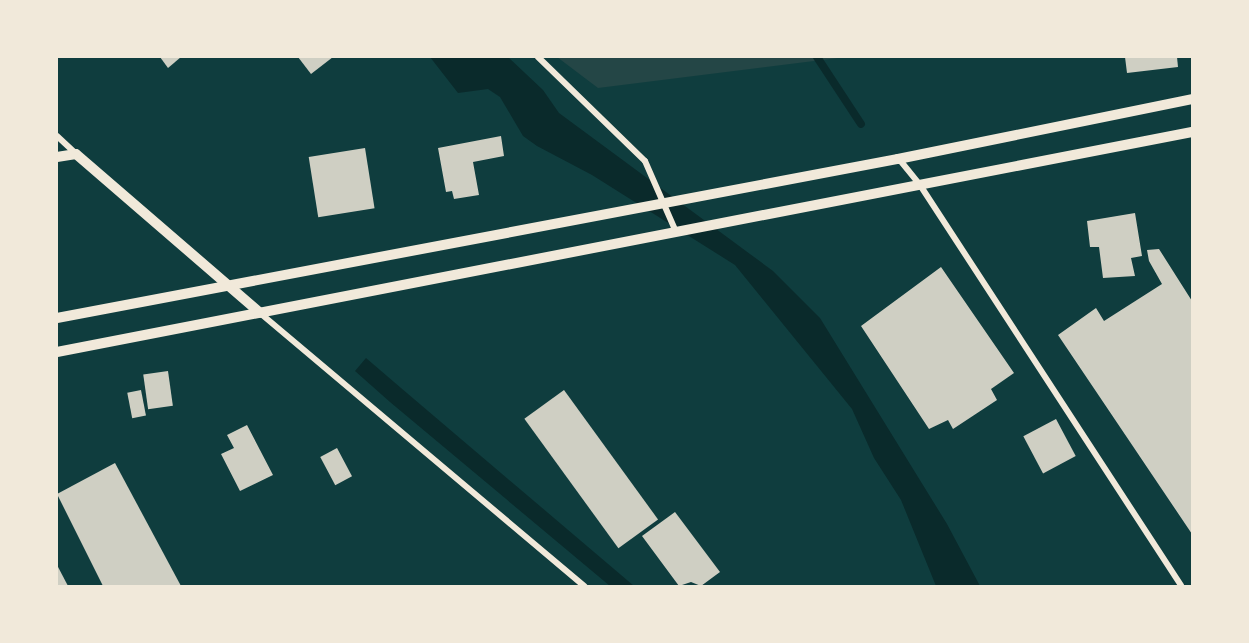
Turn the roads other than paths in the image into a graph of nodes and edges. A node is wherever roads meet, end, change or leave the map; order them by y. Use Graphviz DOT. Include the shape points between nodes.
graph roads {
  1 [pos="538,57"];
  2 [pos="1192,99"];
  3 [pos="1192,132"];
  4 [pos="57,136"];
  5 [pos="76,154"];
  6 [pos="57,157"];
  7 [pos="898,159"];
  8 [pos="920,185"];
  9 [pos="664,202"];
  10 [pos="677,233"];
  11 [pos="227,285"];
  12 [pos="260,313"];
  13 [pos="57,318"];
  14 [pos="57,352"];
  15 [pos="584,586"];
  16 [pos="1181,586"];
  1 -- 9 [label="street" via="645,161"];
  2 -- 7 [label="street"];
  3 -- 8 [label="street"];
  4 -- 5 [label="street"];
  5 -- 6 [label="street"];
  5 -- 11 [label="street"];
  7 -- 8 [label="street"];
  7 -- 9 [label="street"];
  8 -- 10 [label="street"];
  8 -- 16 [label="street"];
  9 -- 10 [label="street"];
  9 -- 11 [label="street"];
  10 -- 12 [label="street"];
  11 -- 12 [label="street"];
  11 -- 13 [label="street"];
  12 -- 14 [label="street"];
  12 -- 15 [label="street"];
}
